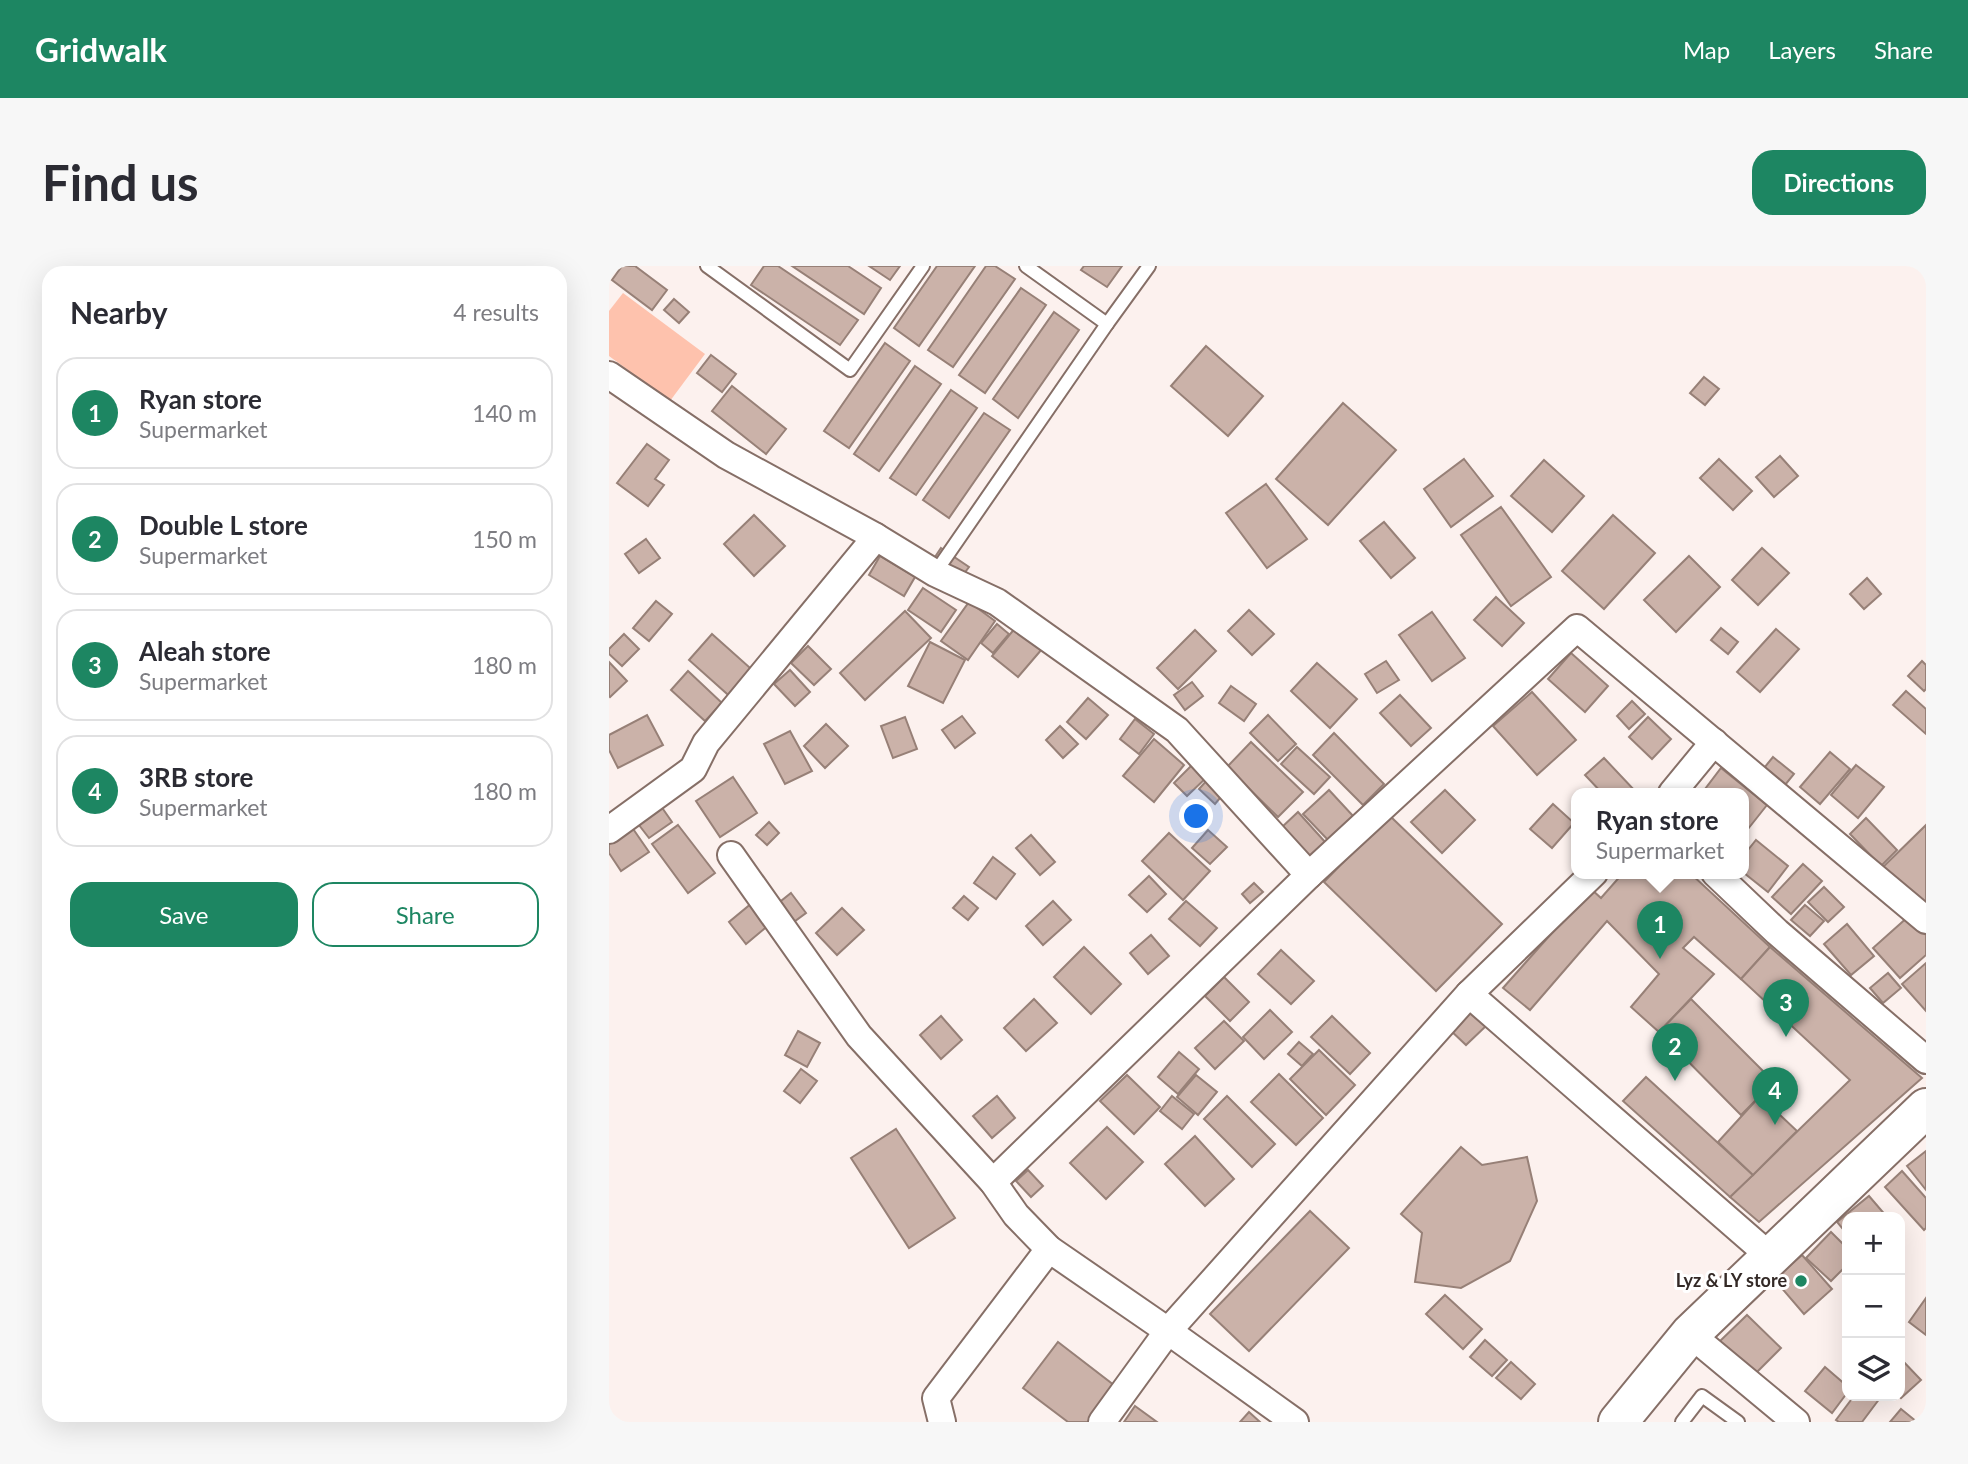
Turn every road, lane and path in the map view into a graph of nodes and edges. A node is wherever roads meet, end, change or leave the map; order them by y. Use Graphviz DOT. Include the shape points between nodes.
graph roads {
  1 [pos="707,266"];
  2 [pos="923,266"];
  3 [pos="1026,266"];
  4 [pos="1149,266"];
  5 [pos="1107,324"];
  6 [pos="609,374"];
  7 [pos="876,537"];
  8 [pos="935,573"];
  9 [pos="1714,743"];
  10 [pos="1676,788"];
  11 [pos="609,830"];
  12 [pos="731,855"];
  13 [pos="1309,875"];
  14 [pos="1588,879"];
  15 [pos="1722,879"];
  16 [pos="1926,920"];
  17 [pos="1469,994"];
  18 [pos="1926,1060"];
  19 [pos="1926,1108"];
  20 [pos="993,1182"];
  21 [pos="1049,1249"];
  22 [pos="1771,1257"];
  23 [pos="1168,1331"];
  24 [pos="1690,1334"];
  25 [pos="1790,1420"];
  26 [pos="942,1422"];
  27 [pos="1102,1422"];
  28 [pos="1295,1422"];
  29 [pos="1618,1422"];
  30 [pos="1682,1422"];
  31 [pos="1738,1422"];
  1 -- 2 [label="lane" via="850,370"];
  3 -- 5 [label="lane"];
  4 -- 5 [label="lane"];
  5 -- 8 [label="lane"];
  6 -- 7 [label="street" via="726,455"];
  7 -- 8 [label="street"];
  7 -- 11 [label="street" via="706,743 693,769"];
  8 -- 13 [label="street" via="997,603 1177,730"];
  9 -- 10 [label="street"];
  9 -- 13 [label="street" via="1577,628"];
  9 -- 16 [label="street"];
  12 -- 20 [label="street" via="859,1036"];
  13 -- 20 [label="street"];
  14 -- 17 [label="street"];
  15 -- 18 [label="street"];
  17 -- 22 [label="street"];
  17 -- 23 [label="street"];
  19 -- 22 [label="main road"];
  20 -- 21 [label="street" via="1016,1215"];
  21 -- 23 [label="street"];
  21 -- 26 [label="street" via="936,1398"];
  22 -- 24 [label="main road"];
  23 -- 27 [label="street"];
  23 -- 28 [label="street"];
  24 -- 25 [label="street"];
  24 -- 29 [label="main road"];
  30 -- 31 [label="lane" via="1702,1396"];
}
